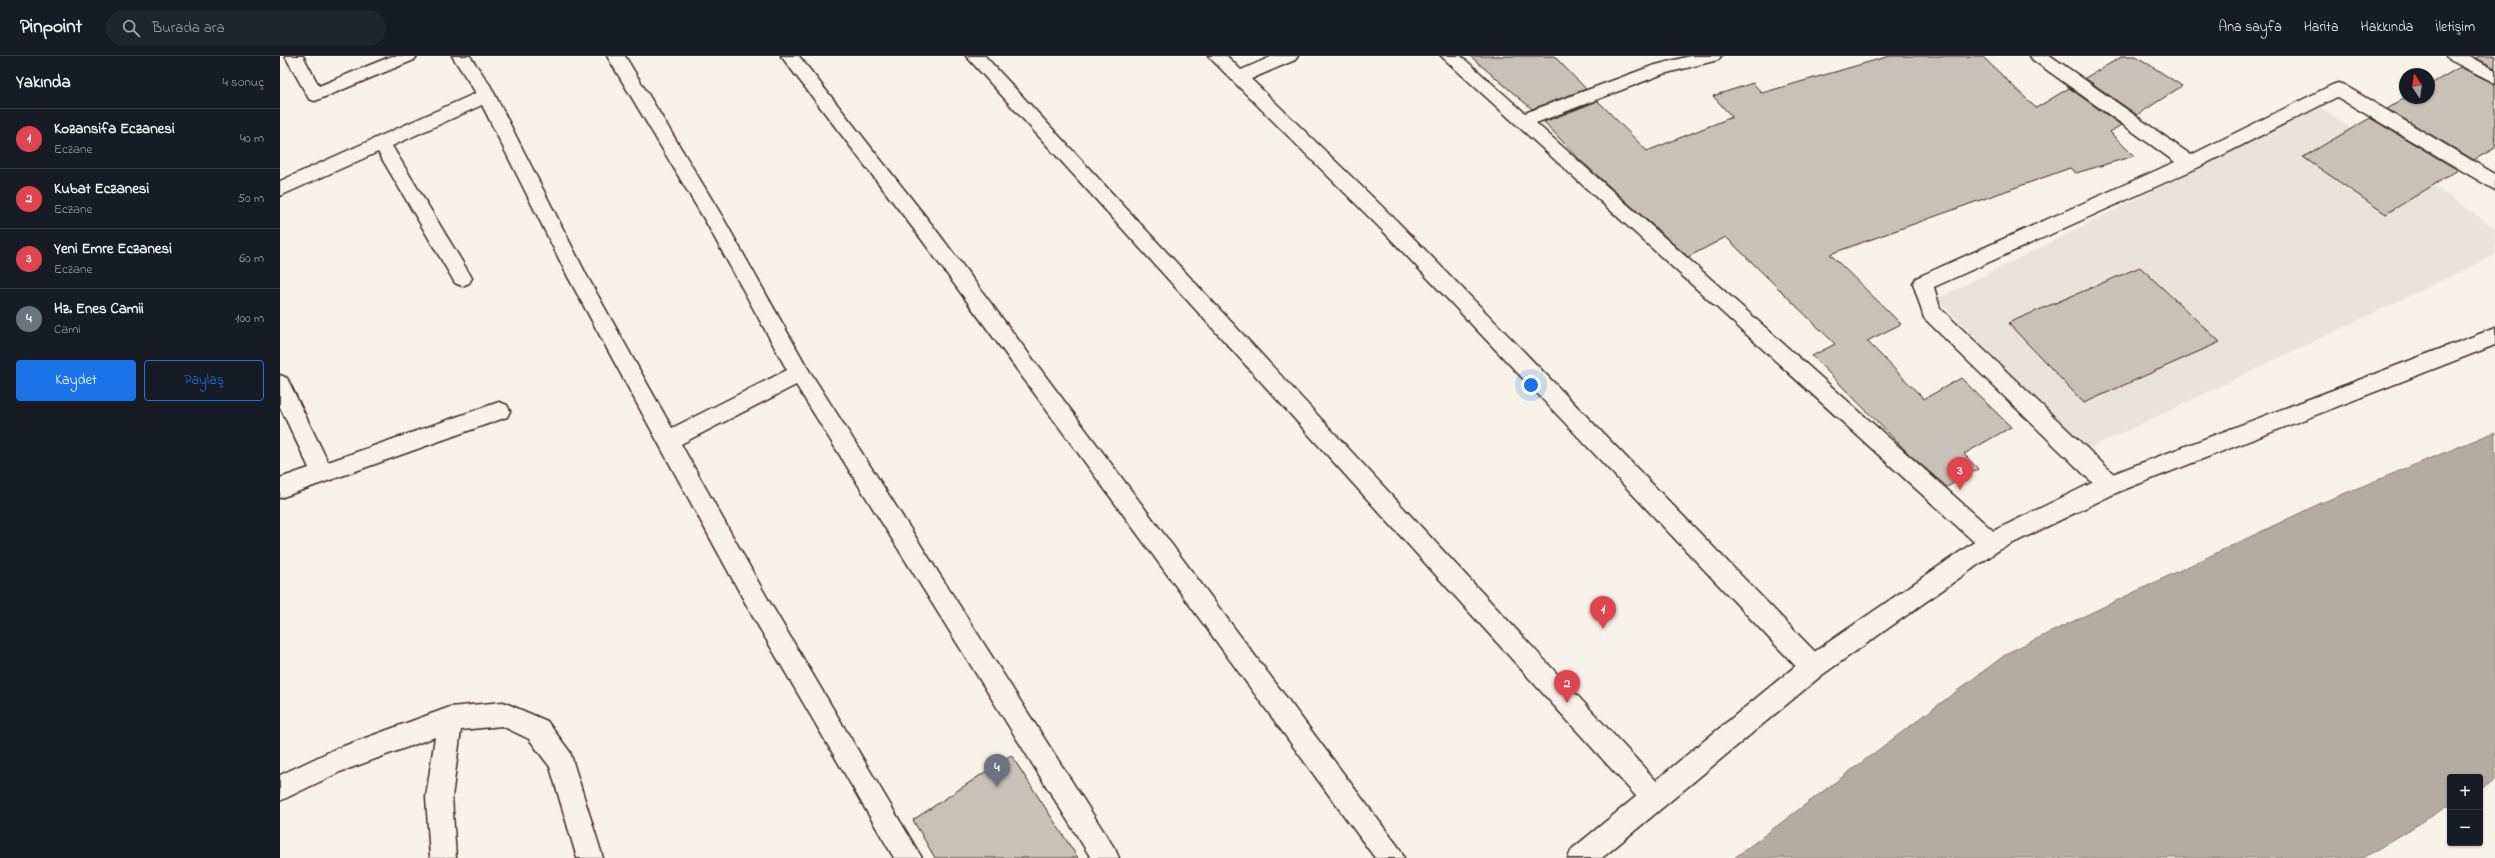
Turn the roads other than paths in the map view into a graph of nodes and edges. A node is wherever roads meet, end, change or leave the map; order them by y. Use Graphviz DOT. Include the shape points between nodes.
graph roads {
  1 [pos="294,56"];
  2 [pos="408,56"];
  3 [pos="461,56"];
  4 [pos="616,56"];
  5 [pos="790,56"];
  6 [pos="974,56"];
  7 [pos="1217,56"];
  8 [pos="1289,56"];
  9 [pos="1450,56"];
  10 [pos="1712,56"];
  11 [pos="2039,56"];
  12 [pos="2456,56"];
  13 [pos="1240,77"];
  14 [pos="2495,77"];
  15 [pos="486,96"];
  16 [pos="1523,121"];
  17 [pos="382,144"];
  18 [pos="2190,163"];
  19 [pos="2495,183"];
  20 [pos="280,189"];
  21 [pos="462,278"];
  22 [pos="2495,336"];
  23 [pos="800,373"];
  24 [pos="280,384"];
  25 [pos="499,411"];
  26 [pos="668,440"];
  27 [pos="322,473"];
  28 [pos="2110,485"];
  29 [pos="280,488"];
  30 [pos="1990,543"];
  31 [pos="1813,667"];
  32 [pos="450,719"];
  33 [pos="280,788"];
  34 [pos="1653,796"];
  35 [pos="443,858"];
  36 [pos="590,858"];
  37 [pos="910,858"];
  38 [pos="1106,858"];
  39 [pos="1391,858"];
  40 [pos="1581,858"];
  1 -- 2 [label="street" via="315,95"];
  3 -- 15 [label="street"];
  4 -- 23 [label="street" via="715,221"];
  5 -- 39 [label="street" via="926,231"];
  6 -- 34 [label="street" via="1228,336"];
  7 -- 13 [label="street"];
  8 -- 13 [label="street"];
  9 -- 16 [label="street"];
  10 -- 16 [label="street" via="1658,70"];
  11 -- 18 [label="street"];
  12 -- 14 [label="street"];
  13 -- 31 [label="street" via="1390,226"];
  15 -- 17 [label="street"];
  15 -- 26 [label="street" via="578,277"];
  16 -- 30 [label="street"];
  17 -- 20 [label="street"];
  17 -- 21 [label="street"];
  18 -- 19 [label="street" via="2338,88"];
  18 -- 28 [label="street" via="1923,283 1931,312"];
  22 -- 28 [label="street"];
  23 -- 26 [label="street"];
  23 -- 38 [label="street"];
  24 -- 27 [label="street"];
  25 -- 27 [label="street"];
  26 -- 37 [label="street" via="761,609"];
  27 -- 29 [label="street"];
  28 -- 30 [label="street"];
  30 -- 31 [label="street"];
  31 -- 34 [label="street"];
  32 -- 33 [label="street" via="333,762"];
  32 -- 35 [label="street" via="440,797"];
  32 -- 36 [label="street" via="503,714 538,730 561,761"];
  34 -- 40 [label="street"];
}
